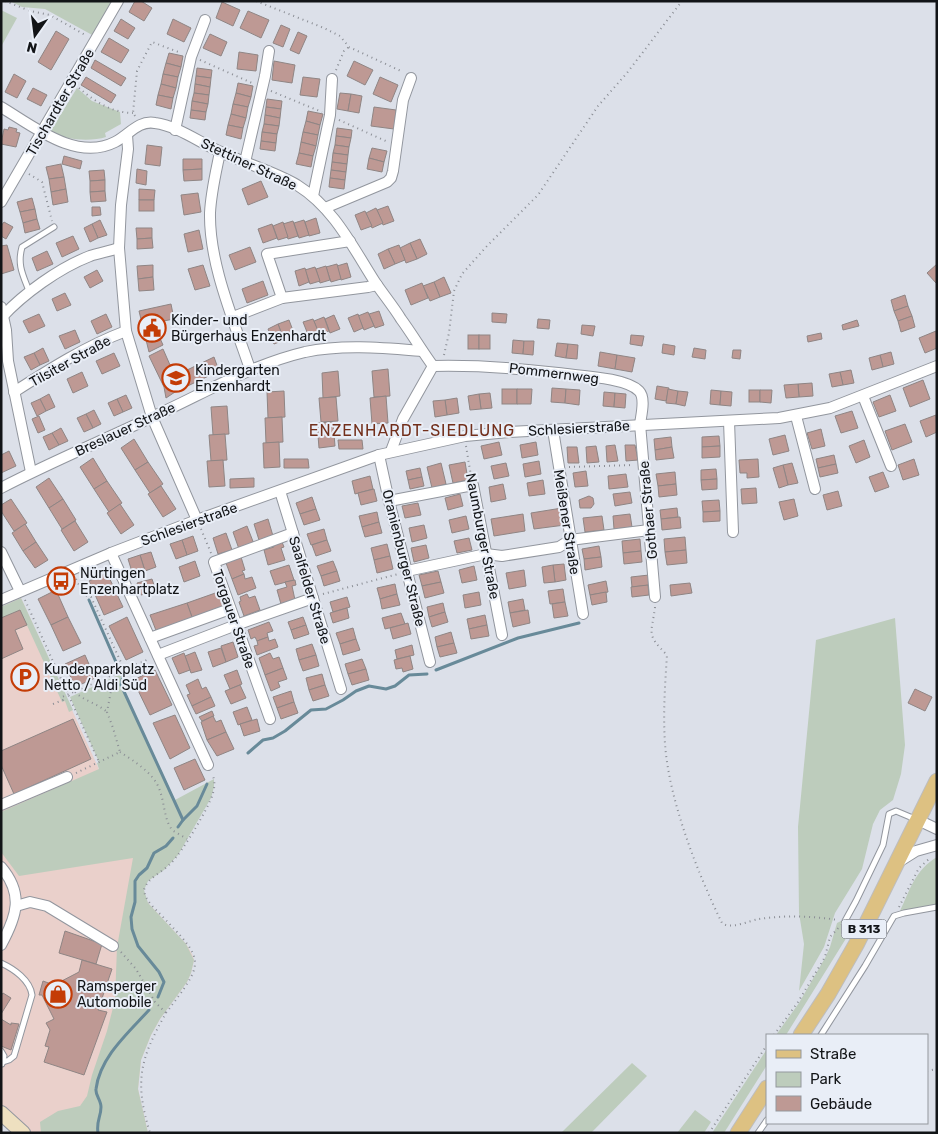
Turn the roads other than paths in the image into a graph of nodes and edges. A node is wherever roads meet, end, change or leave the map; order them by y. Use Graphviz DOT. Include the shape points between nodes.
graph roads {
  1 [pos="118,1"];
  2 [pos="205,20"];
  3 [pos="269,52"];
  4 [pos="411,78"];
  5 [pos="332,79"];
  6 [pos="1,107"];
  7 [pos="175,130"];
  8 [pos="42,132"];
  9 [pos="127,135"];
  10 [pos="220,152"];
  11 [pos="245,162"];
  12 [pos="312,196"];
  13 [pos="3,198"];
  14 [pos="325,208"];
  15 [pos="54,227"];
  16 [pos="350,241"];
  17 [pos="119,248"];
  18 [pos="377,285"];
  19 [pos="29,291"];
  20 [pos="282,298"];
  21 [pos="2,314"];
  22 [pos="233,317"];
  23 [pos="126,332"];
  24 [pos="422,351"];
  25 [pos="433,366"];
  26 [pos="250,369"];
  27 [pos="936,370"];
  28 [pos="14,392"];
  29 [pos="863,396"];
  30 [pos="796,416"];
  31 [pos="152,417"];
  32 [pos="729,421"];
  33 [pos="640,424"];
  34 [pos="552,430"];
  35 [pos="391,451"];
  36 [pos="378,455"];
  37 [pos="891,466"];
  38 [pos="31,472"];
  39 [pos="1,488"];
  40 [pos="815,489"];
  41 [pos="280,491"];
  42 [pos="389,501"];
  43 [pos="197,520"];
  44 [pos="650,530"];
  45 [pos="733,532"];
  46 [pos="293,533"];
  47 [pos="570,540"];
  48 [pos="1,552"];
  49 [pos="111,553"];
  50 [pos="486,554"];
  51 [pos="407,571"];
  52 [pos="20,591"];
  53 [pos="655,597"];
  54 [pos="313,598"];
  55 [pos="1,600"];
  56 [pos="230,609"];
  57 [pos="583,614"];
  58 [pos="191,623"];
  59 [pos="236,625"];
  60 [pos="502,635"];
  61 [pos="150,638"];
  62 [pos="197,640"];
  63 [pos="158,655"];
  64 [pos="430,662"];
  65 [pos="340,690"];
  66 [pos="270,720"];
  67 [pos="208,765"];
  68 [pos="67,777"];
  69 [pos="937,781"];
  70 [pos="1,805"];
  71 [pos="918,820"];
  72 [pos="937,829"];
  73 [pos="934,846"];
  74 [pos="897,863"];
  75 [pos="1,867"];
  76 [pos="16,906"];
  77 [pos="937,908"];
  78 [pos="845,921"];
  79 [pos="1,945"];
  80 [pos="113,946"];
  81 [pos="1,963"];
  82 [pos="802,1034"];
  83 [pos="822,1034"];
  84 [pos="1,1051"];
  85 [pos="2,1063"];
  86 [pos="766,1090"];
  87 [pos="1,1113"];
  88 [pos="1,1120"];
  89 [pos="766,1121"];
  90 [pos="22,1133"];
  91 [pos="738,1133"];
  92 [pos="758,1133"];
  1 -- 8 [label="street, Tischardter Straße"];
  2 -- 7 [label="street" via="191,57"];
  3 -- 11 [label="street"];
  4 -- 14 [label="street" via="403,100 390,178"];
  5 -- 12 [label="street" via="330,115"];
  6 -- 8 [label="street"];
  7 -- 9 [label="street, Stettiner Straße" via="154,122 140,124"];
  7 -- 10 [label="street, Stettiner Straße"];
  8 -- 9 [label="street" via="52,139 83,146 114,142"];
  8 -- 13 [label="street, Tischardter Straße"];
  9 -- 17 [label="street"];
  10 -- 11 [label="street, Stettiner Straße"];
  10 -- 22 [label="street" via="210,213 211,239"];
  11 -- 12 [label="street, Stettiner Straße" via="274,173"];
  12 -- 14 [label="street, Stettiner Straße"];
  14 -- 16 [label="street, Stettiner Straße"];
  15 -- 19 [label="lane" via="22,247 19,258"];
  16 -- 18 [label="street, Stettiner Straße"];
  16 -- 20 [label="street" via="267,254"];
  17 -- 19 [label="street" via="89,256"];
  17 -- 23 [label="street"];
  18 -- 20 [label="street"];
  18 -- 24 [label="street, Stettiner Straße"];
  19 -- 21 [label="street"];
  20 -- 22 [label="street"];
  21 -- 28 [label="street"];
  22 -- 26 [label="street"];
  23 -- 28 [label="street, Tilsiter Straße" via="97,343"];
  23 -- 31 [label="street"];
  24 -- 25 [label="street, Stettiner Straße"];
  24 -- 26 [label="street, Breslauer Straße" via="326,350 307,352"];
  25 -- 33 [label="street, Pommernweg" via="534,369 620,382 639,391 642,396"];
  25 -- 35 [label="street" via="403,419"];
  26 -- 31 [label="street, Breslauer Straße"];
  27 -- 29 [label="street, Schlesierstraße"];
  28 -- 38 [label="street"];
  29 -- 30 [label="street, Schlesierstraße"];
  29 -- 37 [label="street"];
  30 -- 32 [label="street, Schlesierstraße"];
  30 -- 40 [label="street"];
  31 -- 38 [label="street, Breslauer Straße"];
  31 -- 43 [label="street"];
  32 -- 33 [label="street, Schlesierstraße"];
  32 -- 45 [label="street"];
  33 -- 34 [label="street, Schlesierstraße"];
  33 -- 44 [label="street, Gothaer Straße"];
  34 -- 35 [label="street, Schlesierstraße" via="465,436"];
  34 -- 47 [label="street, Meißener Straße"];
  35 -- 36 [label="street, Schlesierstraße"];
  36 -- 41 [label="street, Schlesierstraße"];
  36 -- 42 [label="street, Oranienburger Straße"];
  38 -- 39 [label="street, Breslauer Straße"];
  41 -- 43 [label="street, Schlesierstraße"];
  41 -- 46 [label="street, Saalfelder Straße"];
  42 -- 50 [label="street, Naumburger Straße" via="473,485"];
  42 -- 51 [label="street, Oranienburger Straße"];
  43 -- 49 [label="street, Schlesierstraße"];
  44 -- 47 [label="street"];
  44 -- 53 [label="street, Gothaer Straße"];
  46 -- 54 [label="street, Saalfelder Straße"];
  46 -- 56 [label="street, Torgauer Straße" via="214,562"];
  47 -- 50 [label="street" via="559,547 502,556"];
  47 -- 57 [label="street, Meißener Straße"];
  48 -- 52 [label="street"];
  49 -- 52 [label="street, Schlesierstraße"];
  49 -- 61 [label="street"];
  50 -- 51 [label="street"];
  50 -- 60 [label="street, Naumburger Straße"];
  51 -- 64 [label="street, Oranienburger Straße"];
  52 -- 55 [label="street, Schlesierstraße"];
  54 -- 59 [label="street"];
  54 -- 65 [label="street, Saalfelder Straße"];
  56 -- 58 [label="street"];
  56 -- 59 [label="street, Torgauer Straße"];
  58 -- 61 [label="street"];
  58 -- 62 [label="street"];
  59 -- 62 [label="street"];
  59 -- 66 [label="street, Torgauer Straße"];
  61 -- 63 [label="street"];
  62 -- 63 [label="street"];
  63 -- 67 [label="street"];
  68 -- 70 [label="street"];
  69 -- 71 [label="main road, B 313"];
  71 -- 72 [label="street"];
  71 -- 74 [label="main road, B 313"];
  71 -- 78 [label="lane" via="896,811 889,814 883,845"];
  73 -- 74 [label="street"];
  74 -- 82 [label="main road, B 313" via="842,970"];
  75 -- 76 [label="street" via="11,881"];
  76 -- 79 [label="street"];
  76 -- 80 [label="street" via="30,902 46,906"];
  77 -- 83 [label="lane" via="894,916"];
  81 -- 85 [label="lane" via="12,968 31,988 32,994 14,1056"];
  84 -- 85 [label="lane" via="4,1056"];
  86 -- 91 [label="main road"];
  87 -- 90 [label="street"];
  88 -- 90 [label="street"];
  89 -- 92 [label="lane"];
}
